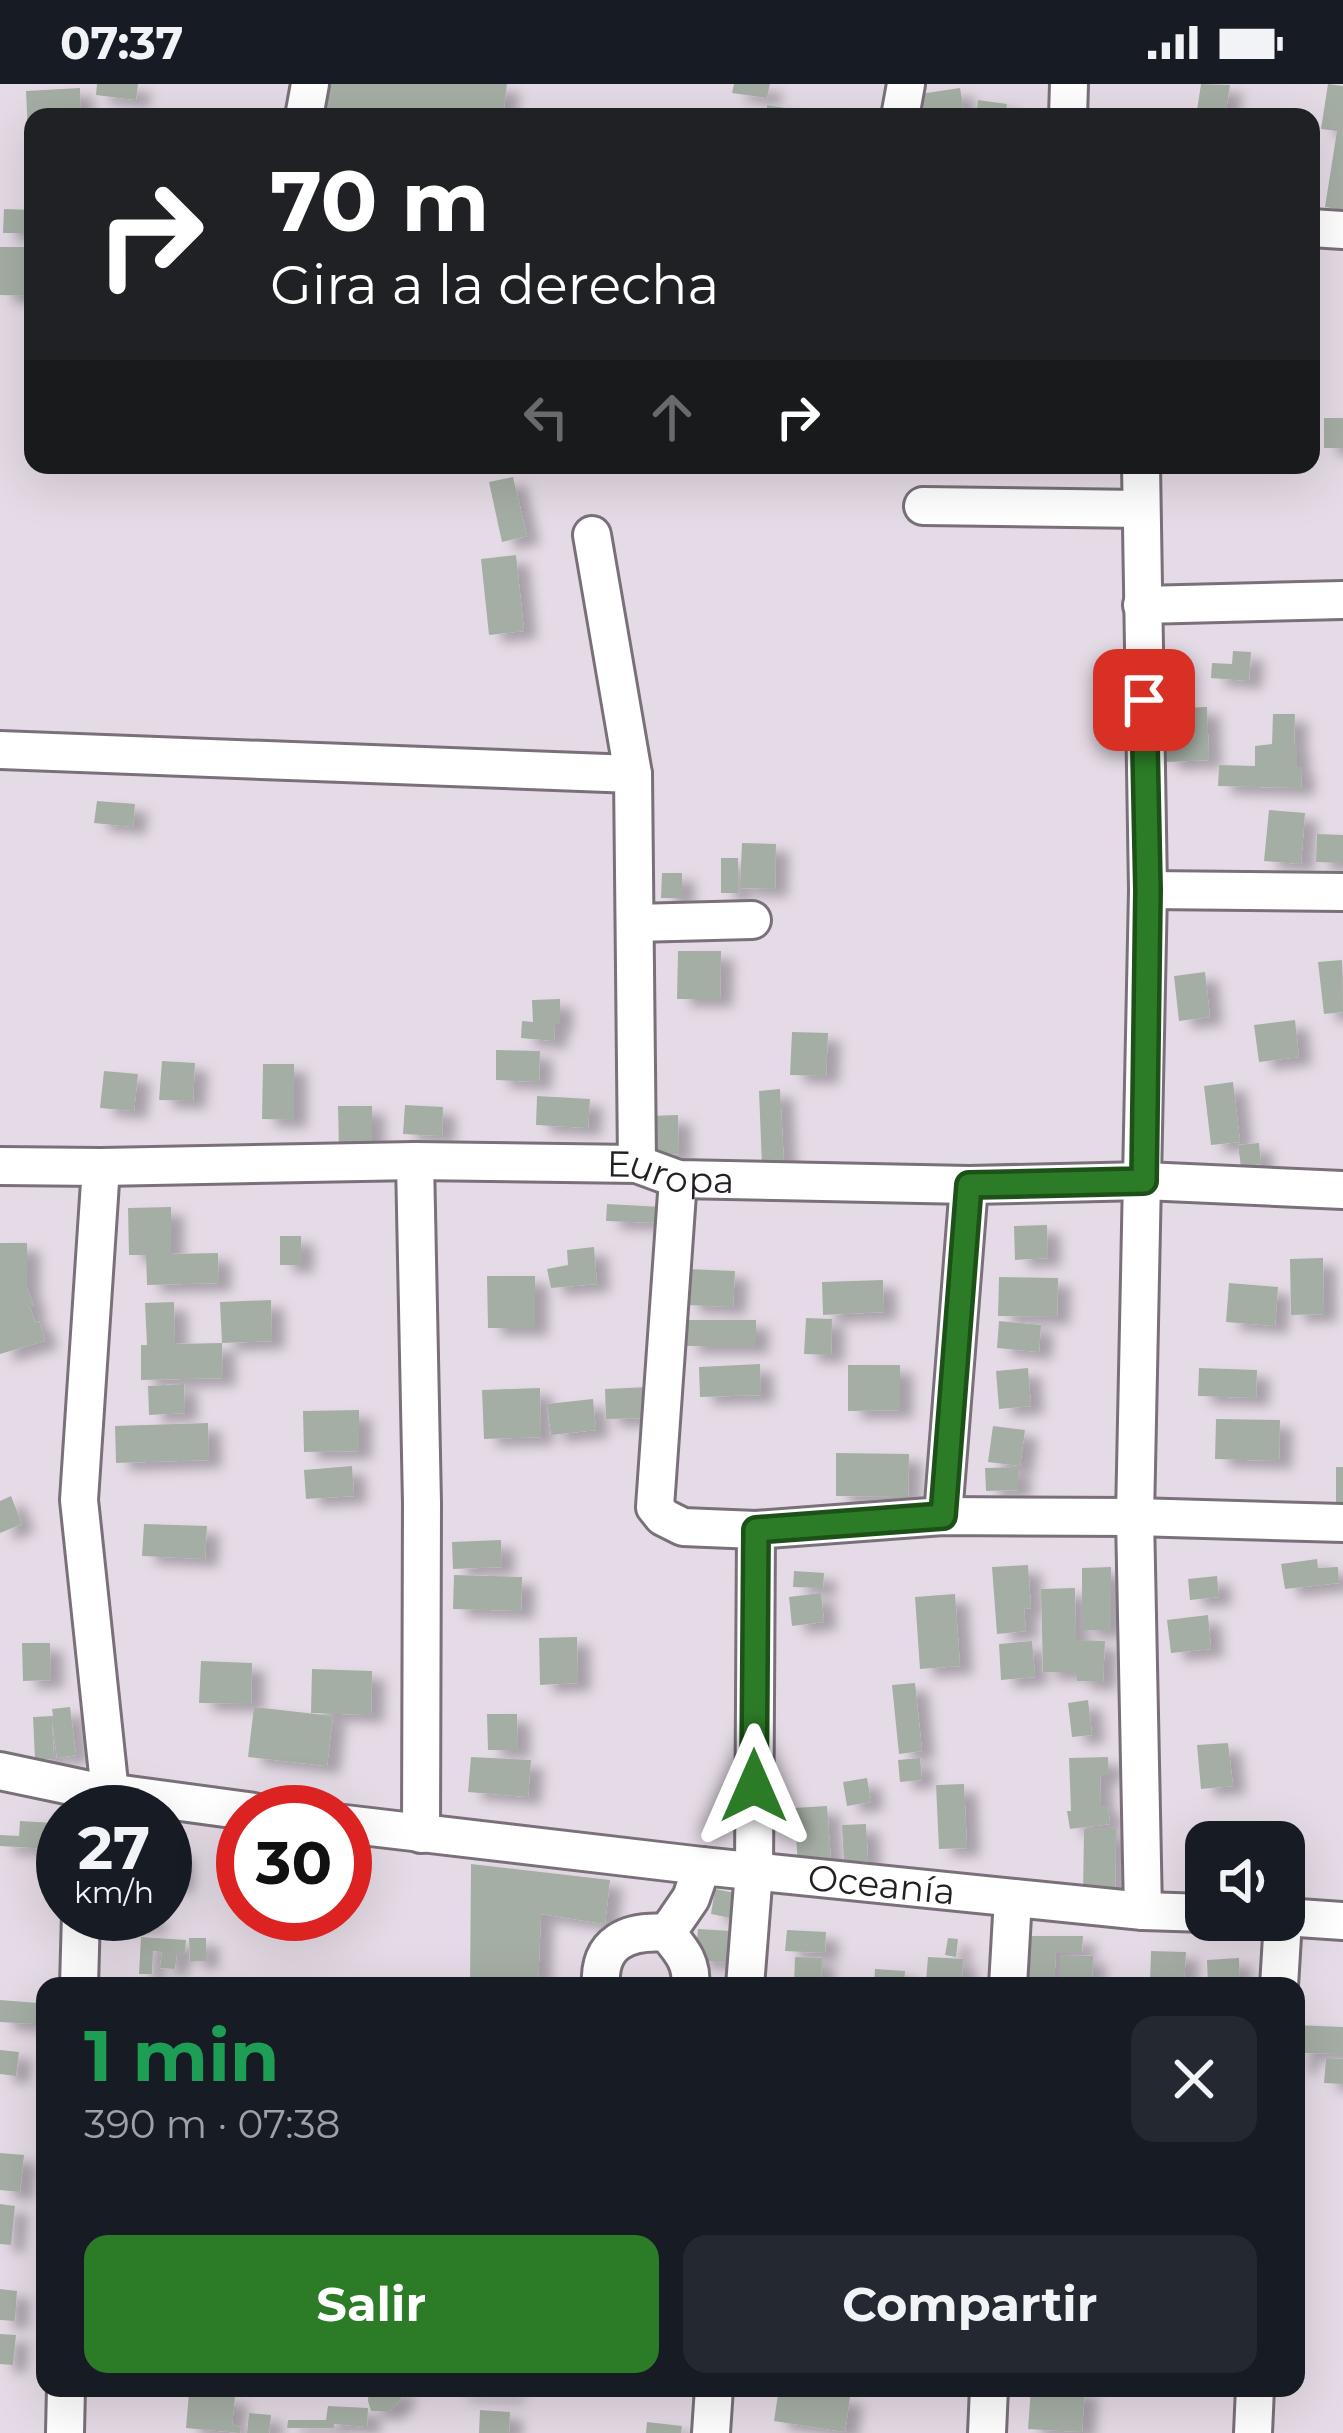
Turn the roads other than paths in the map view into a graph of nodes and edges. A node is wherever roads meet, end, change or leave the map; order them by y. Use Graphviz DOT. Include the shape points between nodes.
graph roads {
  1 [pos="1141,474"];
  2 [pos="923,506"];
  3 [pos="1141,508"];
  4 [pos="592,535"];
  5 [pos="1343,599"];
  6 [pos="1142,605"];
  7 [pos="0,750"];
  8 [pos="632,774"];
  9 [pos="1148,890"];
  10 [pos="1343,892"];
  11 [pos="752,920"];
  12 [pos="635,922"];
  13 [pos="415,1161"];
  14 [pos="637,1164"];
  15 [pos="0,1166"];
  16 [pos="101,1167"];
  17 [pos="678,1179"];
  18 [pos="1144,1181"];
  19 [pos="969,1185"];
  20 [pos="1343,1190"];
  21 [pos="943,1516"];
  22 [pos="1135,1516"];
  23 [pos="1343,1523"];
  24 [pos="756,1530"];
  25 [pos="0,1771"];
  26 [pos="45,1785"];
  27 [pos="92,1785"];
  28 [pos="372,1828"];
  29 [pos="421,1834"];
  30 [pos="702,1866"];
  31 [pos="754,1871"];
  32 [pos="1012,1898"];
  33 [pos="1142,1911"];
  34 [pos="1185,1912"];
  35 [pos="1305,1920"];
  36 [pos="1343,1921"];
  37 [pos="667,1933"];
  38 [pos="80,1941"];
  39 [pos="1282,1941"];
  40 [pos="79,1977"];
  41 [pos="601,1977"];
  42 [pos="691,1977"];
  43 [pos="746,1977"];
  44 [pos="1008,1977"];
  45 [pos="1280,1977"];
  46 [pos="66,2397"];
  47 [pos="713,2397"];
  48 [pos="989,2397"];
  49 [pos="1254,2397"];
  50 [pos="65,2433"];
  51 [pos="711,2433"];
  52 [pos="987,2433"];
  53 [pos="1252,2433"];
  1 -- 3 [label="street"];
  2 -- 3 [label="street"];
  3 -- 6 [label="street"];
  4 -- 8 [label="street"];
  5 -- 6 [label="street"];
  6 -- 9 [label="street"];
  7 -- 8 [label="street"];
  8 -- 12 [label="street"];
  9 -- 10 [label="street"];
  9 -- 18 [label="street"];
  11 -- 12 [label="street"];
  12 -- 14 [label="street"];
  13 -- 14 [label="street, Europa"];
  13 -- 16 [label="street, Europa"];
  13 -- 29 [label="street"];
  14 -- 17 [label="street, Europa"];
  15 -- 16 [label="street, Europa"];
  16 -- 27 [label="street" via="80,1499"];
  17 -- 19 [label="street, Europa"];
  17 -- 24 [label="street" via="656,1508 683,1527"];
  18 -- 19 [label="street, Europa"];
  18 -- 20 [label="street, Europa"];
  18 -- 22 [label="street"];
  19 -- 21 [label="street"];
  21 -- 22 [label="street"];
  21 -- 24 [label="street"];
  22 -- 23 [label="street"];
  22 -- 33 [label="street"];
  24 -- 31 [label="street"];
  25 -- 26 [label="street"];
  28 -- 29 [label="street, Oceanía"];
  29 -- 30 [label="street, Oceanía"];
  30 -- 31 [label="street, Oceanía"];
  30 -- 37 [label="street"];
  31 -- 32 [label="street, Oceanía"];
  31 -- 43 [label="street"];
  32 -- 33 [label="street, Oceanía"];
  32 -- 44 [label="street"];
  33 -- 34 [label="street, Oceanía"];
  35 -- 36 [label="street"];
  37 -- 41 [label="street" via="631,1934 614,1944"];
  37 -- 42 [label="street"];
  38 -- 40 [label="street"];
  39 -- 45 [label="street"];
  46 -- 50 [label="street"];
  47 -- 51 [label="street"];
  48 -- 52 [label="street"];
  49 -- 53 [label="street"];
}
